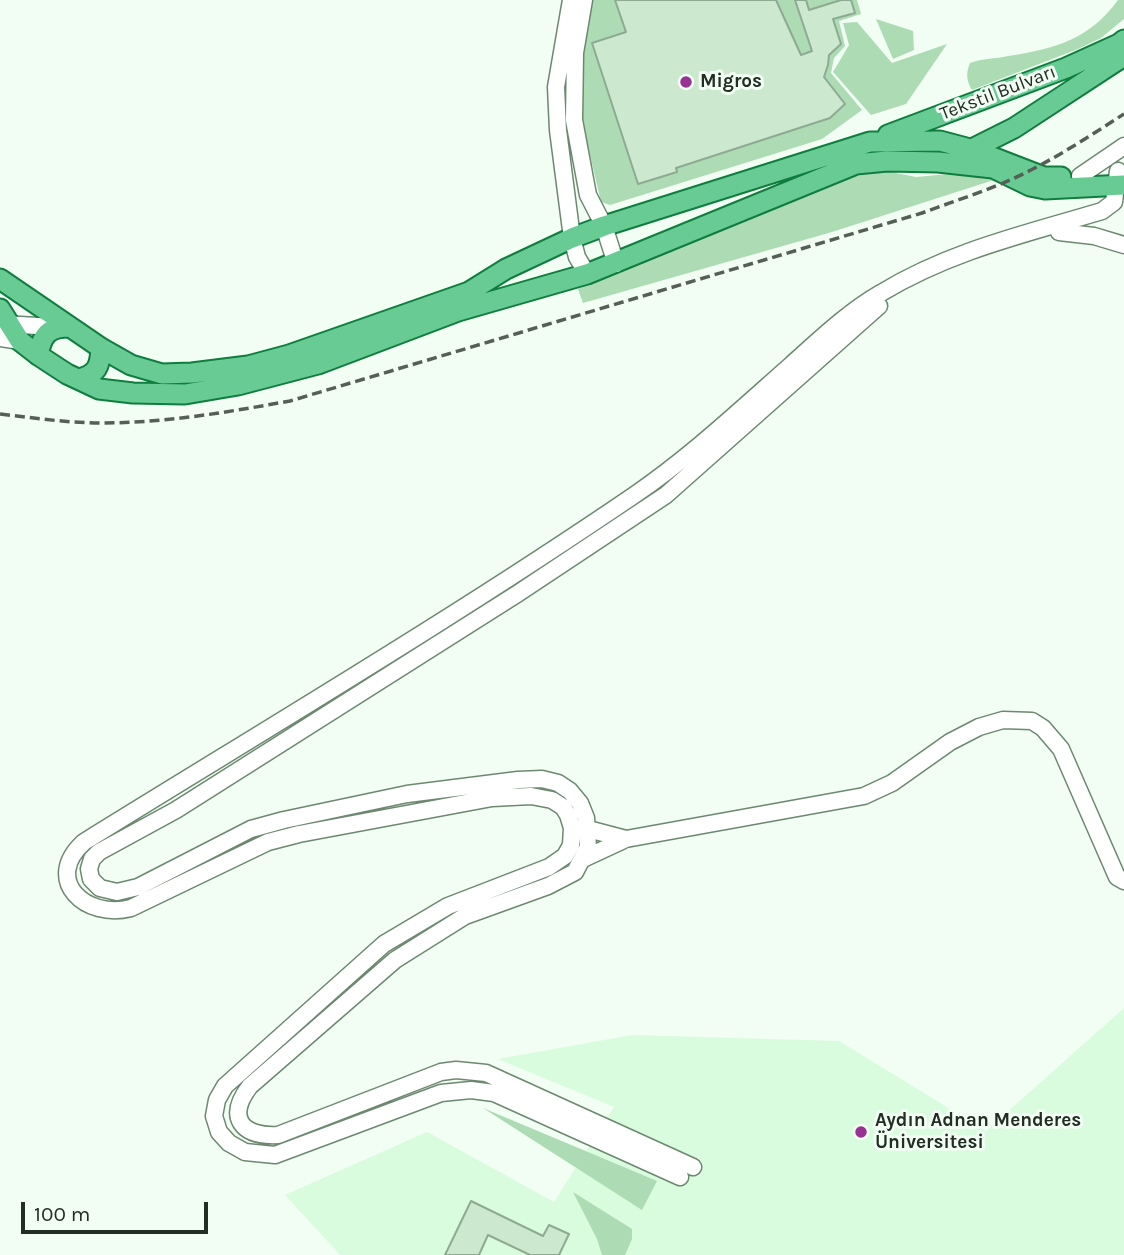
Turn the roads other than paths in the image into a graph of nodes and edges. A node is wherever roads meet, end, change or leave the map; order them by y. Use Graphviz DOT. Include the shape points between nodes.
graph roads {
  1 [pos="571,0"];
  2 [pos="584,0"];
  3 [pos="1124,40"];
  4 [pos="1124,56"];
  5 [pos="1066,68"];
  6 [pos="1077,87"];
  7 [pos="1014,128"];
  8 [pos="870,142"];
  9 [pos="1124,146"];
  10 [pos="974,150"];
  11 [pos="938,162"];
  12 [pos="1007,162"];
  13 [pos="1080,176"];
  14 [pos="1121,178"];
  15 [pos="1124,212"];
  16 [pos="628,218"];
  17 [pos="604,226"];
  18 [pos="1059,232"];
  19 [pos="572,238"];
  20 [pos="1124,245"];
  21 [pos="641,252"];
  22 [pos="616,264"];
  23 [pos="587,274"];
  24 [pos="0,279"];
  25 [pos="6,327"];
  26 [pos="62,327"];
  27 [pos="101,348"];
  28 [pos="38,355"];
  29 [pos="79,379"];
  30 [pos="588,829"];
  31 [pos="626,839"];
  32 [pos="583,859"];
  33 [pos="1124,881"];
  1 -- 19 [label="street" via="556,87"];
  2 -- 17 [label="street" via="575,52 575,120 588,195"];
  3 -- 5 [label="main road, Tekstil Bulvarı"];
  4 -- 6 [label="main road, Tekstil Bulvarı"];
  5 -- 6 [label="main road"];
  5 -- 8 [label="main road, Tekstil Bulvarı"];
  6 -- 7 [label="main road, Tekstil Bulvarı"];
  7 -- 10 [label="main road, Tekstil Bulvarı"];
  7 -- 12 [label="main road" via="1004,144"];
  8 -- 10 [label="main road" via="940,141"];
  8 -- 16 [label="main road"];
  9 -- 13 [label="street"];
  10 -- 11 [label="main road, Tekstil Bulvarı"];
  10 -- 12 [label="main road"];
  11 -- 14 [label="main road" via="993,168 1045,189"];
  11 -- 21 [label="main road" via="856,164"];
  12 -- 13 [label="main road" via="1044,177"];
  13 -- 14 [label="main road"];
  14 -- 32 [label="street" via="1114,202 1102,211 1005,238 880,293 636,494 507,580 84,842 72,859 68,878 69,887 83,902 120,911 268,842 492,798 552,800 563,807 572,828 565,856 550,867 448,906 384,944 225,1086 214,1116 219,1132 245,1152 275,1155 441,1093 471,1090 494,1093 687,1172 486,1073 441,1072 278,1135 253,1132 238,1118 241,1097 250,1086 395,960 465,916 575,872"];
  15 -- 18 [label="street"];
  16 -- 17 [label="main road"];
  16 -- 21 [label="main road" via="631,242"];
  17 -- 19 [label="main road"];
  17 -- 22 [label="street"];
  18 -- 20 [label="street"];
  18 -- 30 [label="street" via="941,273 882,303 666,495 176,810 99,852 89,869 100,888 138,887 251,830 284,820 407,794 518,780 542,779 570,791 580,803"];
  19 -- 23 [label="street"];
  19 -- 27 [label="main road" via="469,292 248,366 162,374 138,368"];
  21 -- 22 [label="main road"];
  22 -- 23 [label="main road"];
  23 -- 29 [label="main road" via="458,311 318,364 238,384 185,394 133,393 99,388"];
  24 -- 26 [label="main road"];
  25 -- 26 [label="street"];
  25 -- 28 [label="main road"];
  26 -- 27 [label="main road"];
  26 -- 28 [label="main road" via="47,333"];
  27 -- 29 [label="main road" via="97,369"];
  28 -- 29 [label="main road"];
  30 -- 31 [label="street"];
  30 -- 32 [label="street"];
  31 -- 32 [label="street"];
  31 -- 33 [label="street" via="863,796 892,783 979,727 1003,720 1032,720 1061,749 1117,877"];
}
